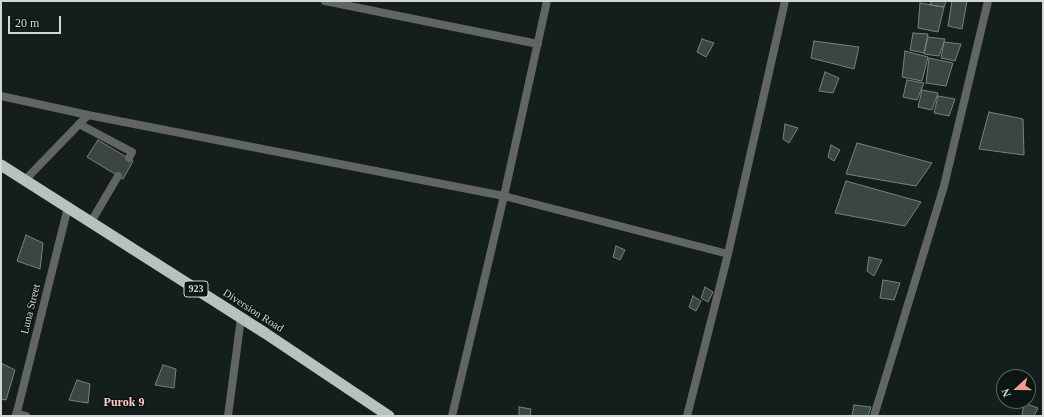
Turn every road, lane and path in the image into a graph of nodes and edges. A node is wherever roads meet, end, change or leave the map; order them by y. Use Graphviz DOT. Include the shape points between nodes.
graph roads {
  1 [pos="325,1"];
  2 [pos="547,1"];
  3 [pos="785,1"];
  4 [pos="988,1"];
  5 [pos="538,44"];
  6 [pos="1,96"];
  7 [pos="88,115"];
  8 [pos="79,124"];
  9 [pos="129,158"];
  10 [pos="1,165"];
  11 [pos="118,176"];
  12 [pos="25,180"];
  13 [pos="504,196"];
  14 [pos="68,207"];
  15 [pos="91,222"];
  16 [pos="728,254"];
  17 [pos="241,318"];
  18 [pos="16,415"];
  19 [pos="26,416"];
  20 [pos="228,416"];
  21 [pos="389,416"];
  22 [pos="452,416"];
  23 [pos="686,416"];
  24 [pos="874,416"];
  1 -- 5 [label="street"];
  2 -- 5 [label="street"];
  3 -- 16 [label="street"];
  4 -- 24 [label="street" via="944,186"];
  5 -- 13 [label="street"];
  6 -- 7 [label="street"];
  7 -- 8 [label="street"];
  7 -- 13 [label="street"];
  8 -- 9 [label="street" via="132,152"];
  8 -- 12 [label="street"];
  10 -- 12 [label="highway, Diversion Road / 923"];
  11 -- 15 [label="street"];
  12 -- 14 [label="highway, Diversion Road / 923"];
  13 -- 16 [label="street"];
  13 -- 22 [label="street"];
  14 -- 15 [label="highway, Diversion Road / 923"];
  14 -- 18 [label="street, Luna Street"];
  15 -- 17 [label="highway, Diversion Road / 923"];
  16 -- 23 [label="street"];
  17 -- 20 [label="street"];
  17 -- 21 [label="highway, Diversion Road / 923"];
  18 -- 19 [label="street"];
}
